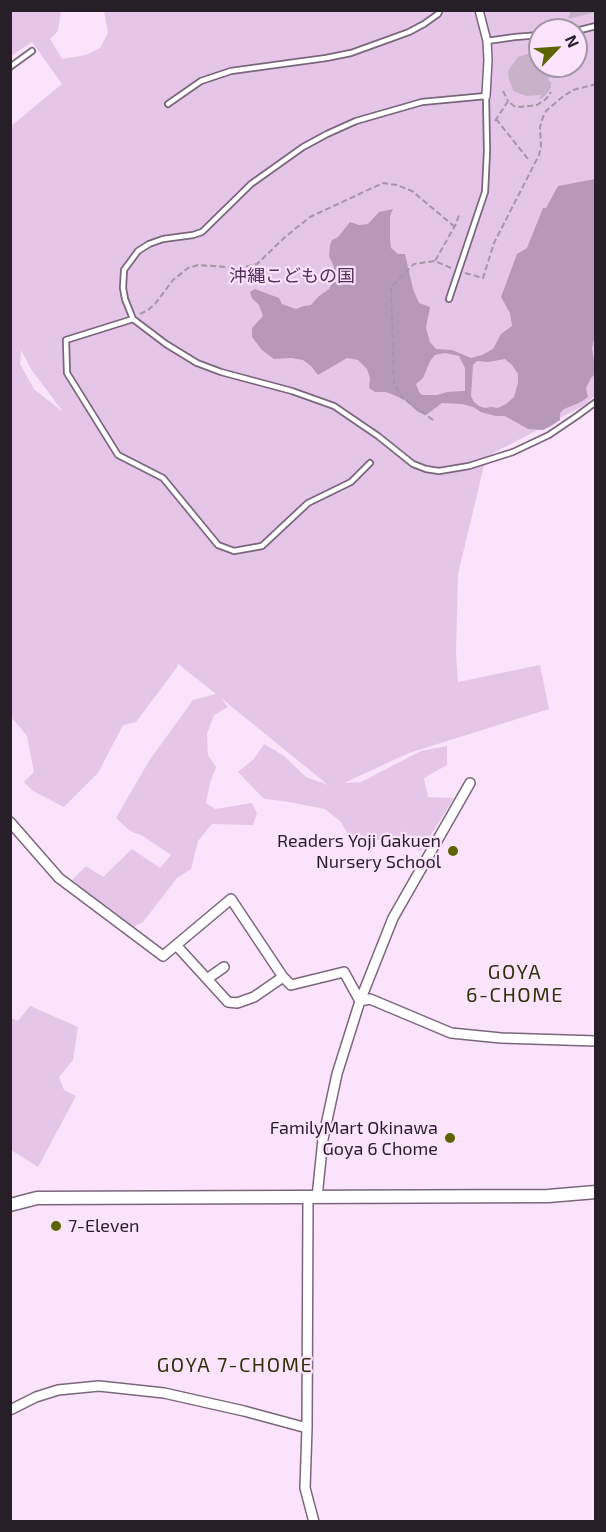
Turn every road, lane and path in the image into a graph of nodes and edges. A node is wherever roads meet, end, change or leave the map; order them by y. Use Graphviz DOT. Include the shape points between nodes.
graph roads {
  1 [pos="440,10"];
  2 [pos="479,10"];
  3 [pos="528,36"];
  4 [pos="487,41"];
  5 [pos="32,51"];
  6 [pos="10,67"];
  7 [pos="596,84"];
  8 [pos="503,91"];
  9 [pos="551,92"];
  10 [pos="486,96"];
  11 [pos="508,101"];
  12 [pos="168,104"];
  13 [pos="496,119"];
  14 [pos="486,121"];
  15 [pos="528,159"];
  16 [pos="459,215"];
  17 [pos="454,227"];
  18 [pos="435,261"];
  19 [pos="458,271"];
  20 [pos="449,299"];
  21 [pos="133,319"];
  22 [pos="596,402"];
  23 [pos="433,420"];
  24 [pos="370,463"];
  25 [pos="470,783"];
  26 [pos="10,822"];
  27 [pos="176,945"];
  28 [pos="224,967"];
  29 [pos="283,977"];
  30 [pos="207,979"];
  31 [pos="360,1001"];
  32 [pos="596,1041"];
  33 [pos="596,1192"];
  34 [pos="312,1197"];
  35 [pos="10,1205"];
  36 [pos="10,1410"];
  37 [pos="307,1428"];
  38 [pos="314,1521"];
  1 -- 12 [label="lane" via="409,32 351,53 231,71 201,81"];
  2 -- 4 [label="street"];
  3 -- 4 [label="lane"];
  4 -- 10 [label="street"];
  5 -- 6 [label="lane"];
  7 -- 19 [label="path" via="573,90 546,111 540,122 539,155 494,243 483,278"];
  8 -- 11 [label="path"];
  9 -- 11 [label="path" via="537,105 520,107"];
  10 -- 14 [label="lane"];
  10 -- 21 [label="lane" via="422,102 356,121 303,147 251,184 202,232 163,239 138,251 124,270 125,299"];
  11 -- 13 [label="path"];
  13 -- 14 [label="path"];
  13 -- 15 [label="path"];
  14 -- 19 [label="lane" via="485,192"];
  16 -- 17 [label="path"];
  17 -- 18 [label="path"];
  17 -- 21 [label="path" via="412,192 383,183 310,217 257,264 240,268 188,268 172,280 155,304"];
  18 -- 19 [label="path"];
  18 -- 23 [label="path" via="414,264 391,287 394,384 403,398"];
  19 -- 20 [label="lane"];
  21 -- 22 [label="lane" via="197,363 334,406 413,464 426,469 469,466 513,452 549,435"];
  21 -- 24 [label="lane" via="66,340 67,373 118,455 163,478 218,545 234,551 262,546 308,503 351,482"];
  25 -- 31 [label="street" via="393,918"];
  26 -- 27 [label="street" via="59,878 163,956"];
  27 -- 29 [label="street" via="231,899"];
  27 -- 30 [label="street"];
  28 -- 30 [label="street"];
  29 -- 30 [label="street" via="254,997 237,1003 228,1002"];
  29 -- 31 [label="street" via="291,985 344,972"];
  31 -- 32 [label="street" via="370,999 451,1033"];
  31 -- 34 [label="street" via="337,1074"];
  33 -- 34 [label="street" via="548,1196"];
  34 -- 35 [label="street" via="37,1198"];
  34 -- 37 [label="street"];
  36 -- 37 [label="street" via="58,1390 99,1386 164,1393"];
  37 -- 38 [label="street" via="305,1488"];
}
